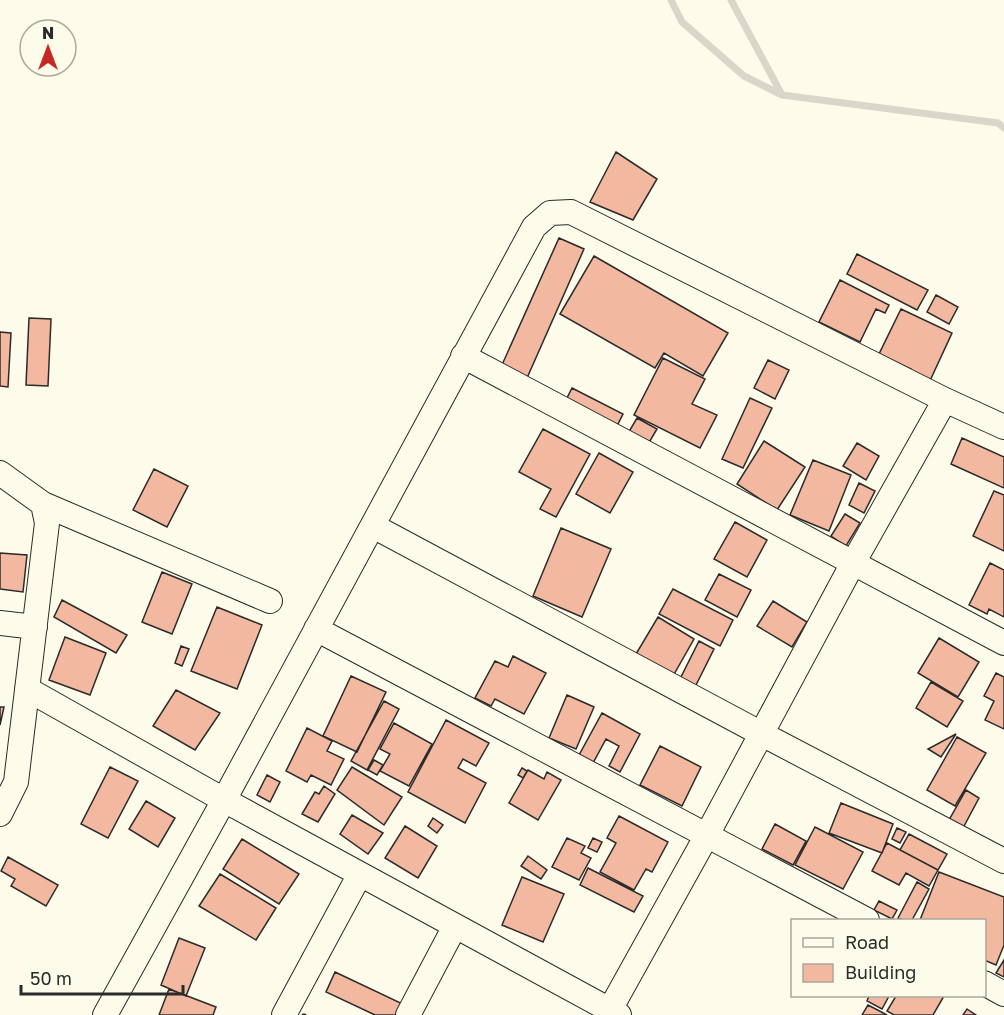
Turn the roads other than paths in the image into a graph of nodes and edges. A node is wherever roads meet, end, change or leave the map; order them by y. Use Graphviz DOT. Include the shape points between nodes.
graph roads {
  1 [pos="462,356"];
  2 [pos="945,400"];
  3 [pos="1004,427"];
  4 [pos="0,473"];
  5 [pos="44,504"];
  6 [pos="373,526"];
  7 [pos="853,563"];
  8 [pos="270,601"];
  9 [pos="0,623"];
  10 [pos="34,627"];
  11 [pos="316,629"];
  12 [pos="1004,643"];
  13 [pos="27,689"];
  14 [pos="760,733"];
  15 [pos="224,800"];
  16 [pos="0,814"];
  17 [pos="707,835"];
  18 [pos="1004,861"];
  19 [pos="360,874"];
  20 [pos="863,919"];
  21 [pos="455,926"];
  22 [pos="986,984"];
  23 [pos="1004,994"];
  24 [pos="612,1013"];
  25 [pos="105,1015"];
  26 [pos="284,1015"];
  27 [pos="408,1015"];
  1 -- 2 [label="street" via="534,226 550,213 571,212"];
  1 -- 6 [label="street"];
  1 -- 7 [label="street"];
  2 -- 3 [label="street"];
  2 -- 7 [label="street"];
  4 -- 5 [label="street"];
  5 -- 8 [label="street"];
  5 -- 10 [label="street" via="47,523"];
  6 -- 11 [label="street"];
  6 -- 14 [label="street"];
  7 -- 12 [label="street"];
  7 -- 14 [label="street"];
  9 -- 10 [label="street"];
  10 -- 13 [label="street"];
  11 -- 15 [label="street"];
  11 -- 17 [label="street"];
  13 -- 15 [label="street"];
  13 -- 16 [label="street" via="16,782"];
  14 -- 17 [label="street"];
  14 -- 18 [label="street"];
  15 -- 19 [label="street"];
  15 -- 25 [label="street"];
  17 -- 20 [label="street"];
  17 -- 24 [label="street"];
  19 -- 21 [label="street"];
  19 -- 26 [label="street"];
  21 -- 24 [label="street"];
  21 -- 27 [label="street"];
  22 -- 23 [label="street"];
}
